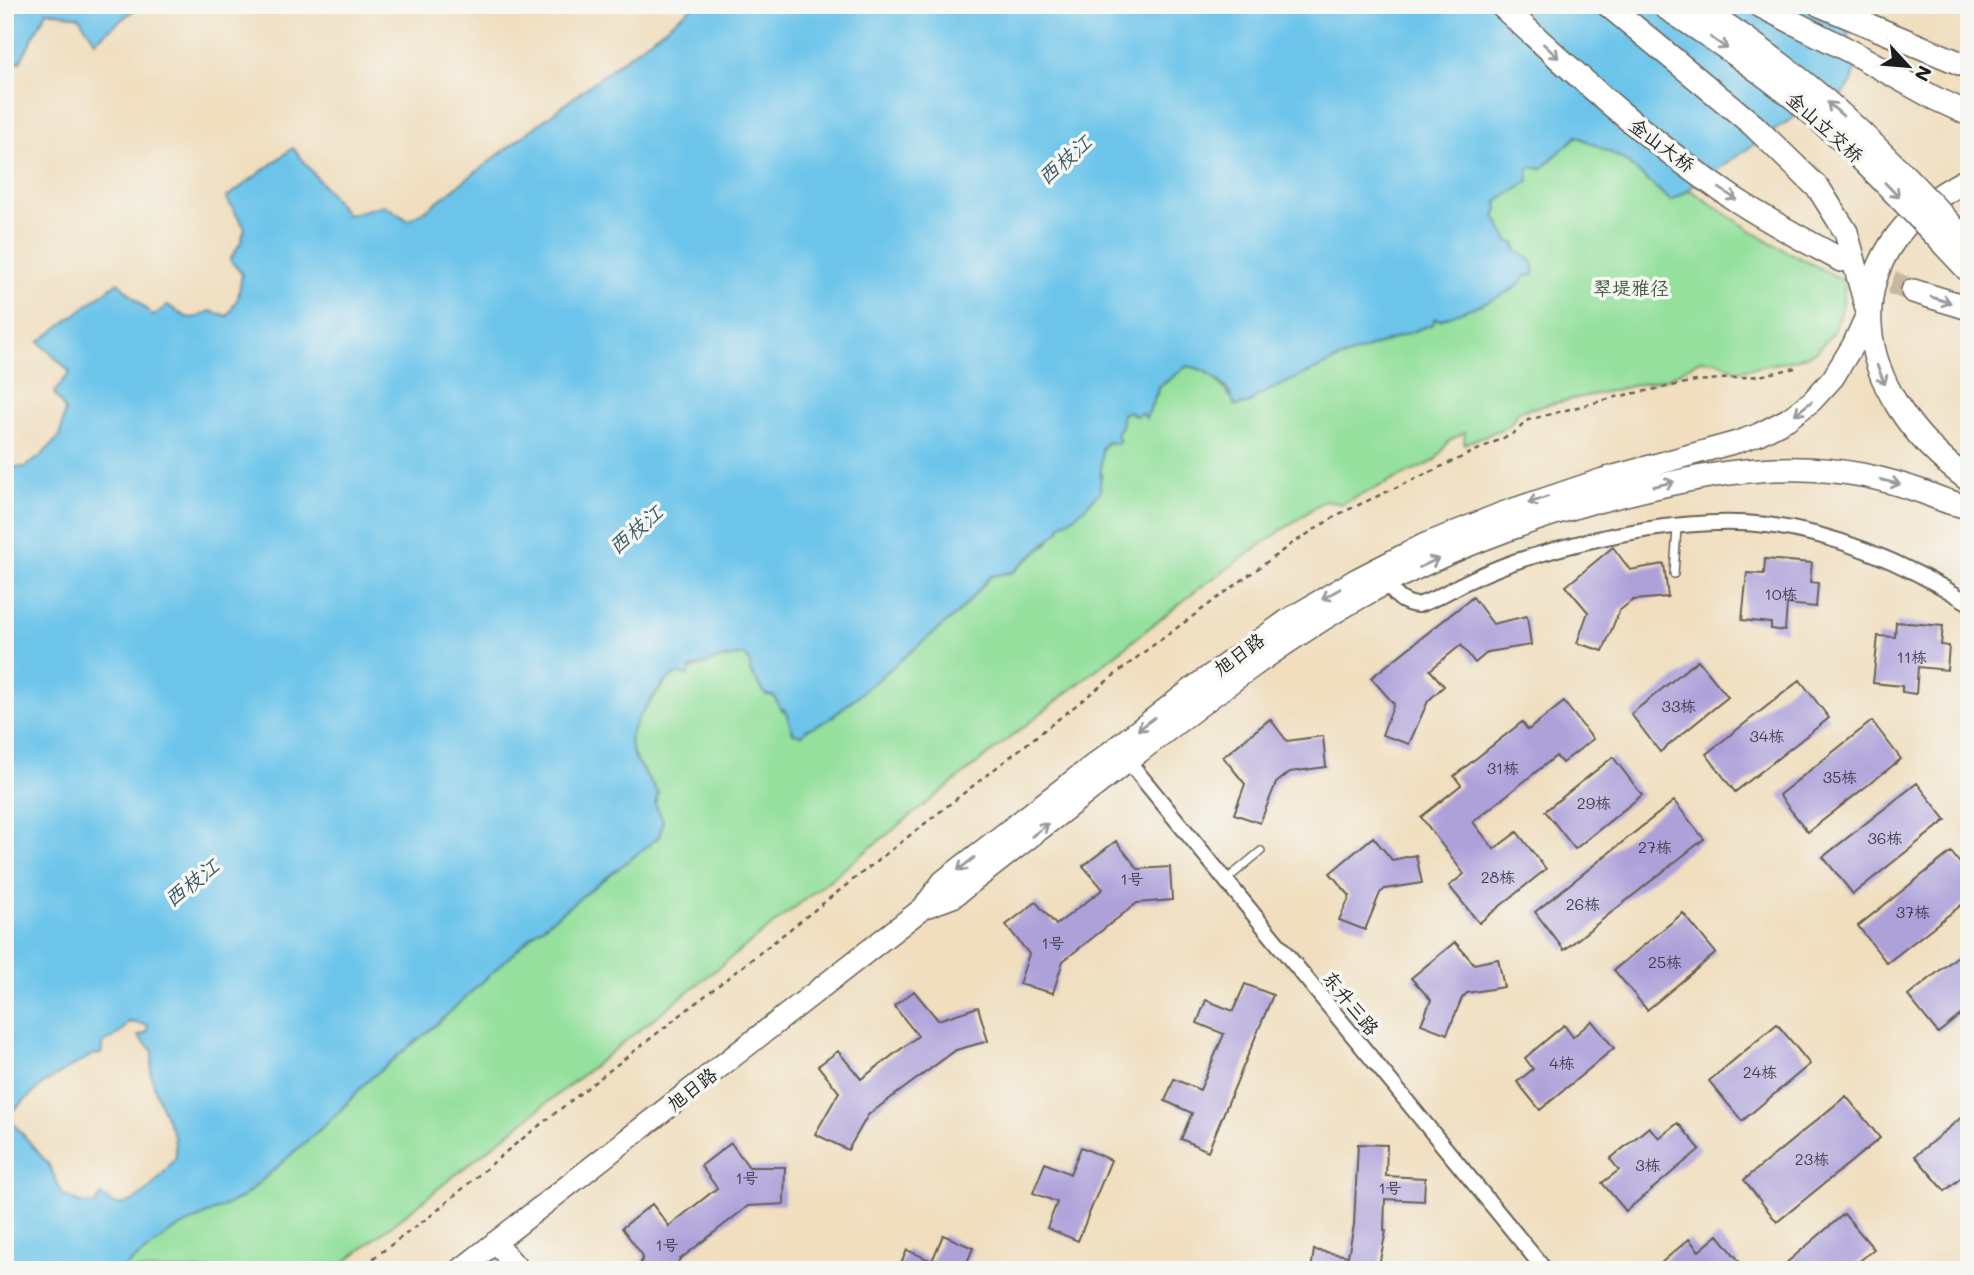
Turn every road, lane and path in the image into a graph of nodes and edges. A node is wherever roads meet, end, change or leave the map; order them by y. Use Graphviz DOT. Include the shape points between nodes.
graph roads {
  1 [pos="1501,5"];
  2 [pos="1608,5"];
  3 [pos="1662,5"];
  4 [pos="1696,5"];
  5 [pos="1759,5"];
  6 [pos="1820,5"];
  7 [pos="1969,66"];
  8 [pos="1963,112"];
  9 [pos="1969,179"];
  10 [pos="1969,244"];
  11 [pos="1847,256"];
  12 [pos="1969,271"];
  13 [pos="1913,291"];
  14 [pos="1969,308"];
  15 [pos="1868,312"];
  16 [pos="1795,368"];
  17 [pos="1969,480"];
  18 [pos="1601,490"];
  19 [pos="1969,506"];
  20 [pos="1677,527"];
  21 [pos="1674,574"];
  22 [pos="1389,583"];
  23 [pos="1969,603"];
  24 [pos="1128,761"];
  25 [pos="1261,850"];
  26 [pos="1226,880"];
  27 [pos="923,908"];
  28 [pos="495,1242"];
  29 [pos="357,1270"];
  30 [pos="460,1270"];
  31 [pos="519,1270"];
  32 [pos="1545,1270"];
  1 -- 11 [label="main road, 金山大桥, one-way" via="1657,143 1744,205"];
  2 -- 11 [label="main road" via="1807,176 1846,232"];
  3 -- 12 [label="main road, 金山立交桥, one-way, bridge" via="1805,107 1868,165"];
  10 -- 4 [label="main road, 金山立交桥, one-way, bridge" via="1844,116 1776,60"];
  5 -- 8 [label="main road"];
  6 -- 7 [label="main road"];
  9 -- 15 [label="main road" via="1920,210 1894,240 1880,268"];
  11 -- 15 [label="main road"];
  13 -- 14 [label="main road, one-way"];
  15 -- 17 [label="main road, one-way" via="1873,352 1890,396 1917,434"];
  15 -- 18 [label="main road, one-way" via="1843,363 1800,411 1757,435"];
  16 -- 29 [label="path" via="1696,381 1528,421 1514,433 1339,514 1290,544 1144,652"];
  18 -- 19 [label="main road, one-way" via="1785,469 1862,475"];
  22 -- 18 [label="main road, 旭日路, one-way"];
  18 -- 27 [label="main road, 旭日路, one-way" via="1520,507 1443,536 1289,619 943,881"];
  20 -- 21 [label="lane"];
  20 -- 22 [label="street" via="1531,556 1418,605 1401,600"];
  20 -- 23 [label="street" via="1752,524 1821,536 1875,554"];
  22 -- 24 [label="main road, 旭日路" via="1272,653"];
  24 -- 26 [label="street, 东升三路"];
  27 -- 24 [label="main road, 旭日路, one-way" via="953,897"];
  25 -- 26 [label="lane"];
  26 -- 32 [label="street, 东升三路"];
  27 -- 28 [label="main road, 旭日路"];
  28 -- 30 [label="main road, 旭日路"];
  28 -- 31 [label="main road"];
}
